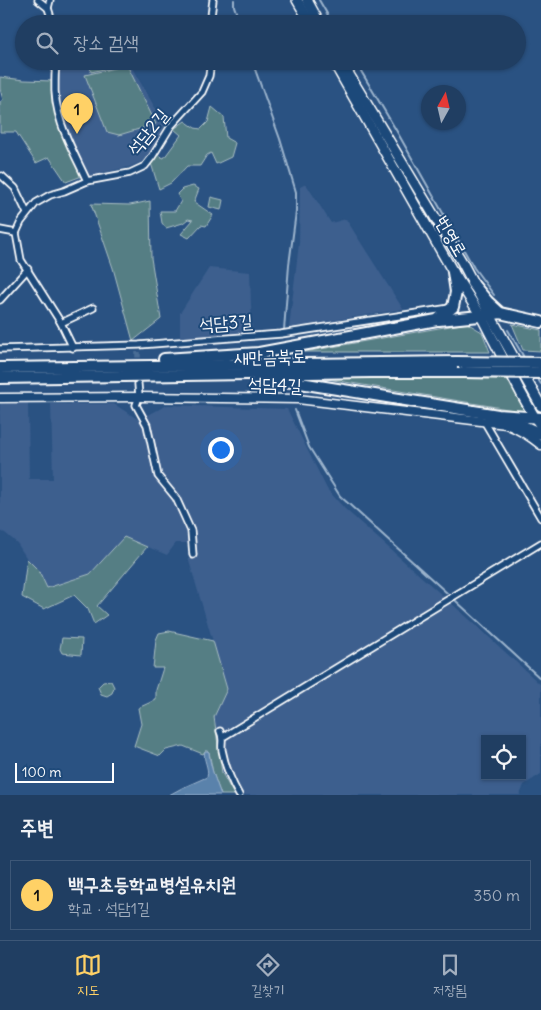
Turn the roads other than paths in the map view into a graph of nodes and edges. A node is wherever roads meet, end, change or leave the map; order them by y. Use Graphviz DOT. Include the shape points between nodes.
graph roads {
  1 [pos="38,0"];
  2 [pos="50,0"];
  3 [pos="212,0"];
  4 [pos="297,0"];
  5 [pos="307,0"];
  6 [pos="48,8"];
  7 [pos="51,15"];
  8 [pos="211,15"];
  9 [pos="306,15"];
  10 [pos="315,15"];
  11 [pos="55,70"];
  12 [pos="210,70"];
  13 [pos="338,70"];
  14 [pos="346,70"];
  15 [pos="2,176"];
  16 [pos="87,181"];
  17 [pos="27,213"];
  18 [pos="0,230"];
  19 [pos="16,233"];
  20 [pos="28,270"];
  21 [pos="453,272"];
  22 [pos="472,284"];
  23 [pos="0,300"];
  24 [pos="453,307"];
  25 [pos="93,308"];
  26 [pos="490,315"];
  27 [pos="437,320"];
  28 [pos="541,322"];
  29 [pos="61,323"];
  30 [pos="139,345"];
  31 [pos="73,348"];
  32 [pos="0,349"];
  33 [pos="138,352"];
  34 [pos="541,363"];
  35 [pos="92,366"];
  36 [pos="0,368"];
  37 [pos="541,373"];
  38 [pos="148,376"];
  39 [pos="0,378"];
  40 [pos="138,384"];
  41 [pos="139,397"];
  42 [pos="0,398"];
  43 [pos="541,406"];
  44 [pos="498,415"];
  45 [pos="484,421"];
  46 [pos="539,421"];
  47 [pos="541,434"];
  48 [pos="541,445"];
  49 [pos="541,518"];
  50 [pos="541,543"];
  51 [pos="193,555"];
  52 [pos="239,795"];
  1 -- 6 [label="street"];
  2 -- 6 [label="street"];
  3 -- 8 [label="street"];
  4 -- 9 [label="main road"];
  5 -- 10 [label="main road"];
  6 -- 7 [label="street"];
  11 -- 16 [label="street" via="54,93 60,122"];
  12 -- 16 [label="street, 석담2길" via="202,92 171,126 145,166"];
  13 -- 21 [label="main road, 번영로"];
  14 -- 22 [label="main road, 번영로" via="462,262"];
  15 -- 17 [label="street" via="16,188"];
  16 -- 17 [label="street, 석담2길" via="50,194"];
  17 -- 19 [label="street, 석담2길"];
  18 -- 19 [label="street"];
  19 -- 20 [label="street" via="21,260"];
  20 -- 23 [label="street"];
  20 -- 29 [label="street"];
  21 -- 24 [label="highway" via="456,292"];
  21 -- 26 [label="main road, 번영로"];
  22 -- 26 [label="highway" via="488,302"];
  24 -- 27 [label="highway"];
  24 -- 30 [label="street, 석담3길" via="281,334"];
  25 -- 29 [label="street"];
  26 -- 27 [label="highway"];
  26 -- 28 [label="highway"];
  26 -- 43 [label="main road, 번영로"];
  26 -- 46 [label="main road, 번영로"];
  27 -- 35 [label="highway" via="259,353"];
  29 -- 31 [label="street"];
  30 -- 31 [label="street, 석담3길"];
  30 -- 33 [label="street"];
  31 -- 32 [label="street, 석담3길"];
  34 -- 35 [label="highway, 새만금북로, bridge"];
  35 -- 36 [label="highway, 새만금북로"];
  37 -- 38 [label="highway, 새만금북로, bridge"];
  38 -- 39 [label="highway, 새만금북로"];
  38 -- 44 [label="highway" via="294,382"];
  40 -- 41 [label="street"];
  41 -- 42 [label="street, 석담4길"];
  41 -- 45 [label="street, 석담4길" via="298,399"];
  41 -- 51 [label="street" via="136,405 147,425 158,476 176,498 191,531"];
  44 -- 46 [label="highway"];
  44 -- 47 [label="highway"];
  45 -- 48 [label="street, 석담4길" via="506,424 530,435"];
  45 -- 49 [label="street"];
  50 -- 52 [label="street" via="222,734 222,748 232,783"];
}
